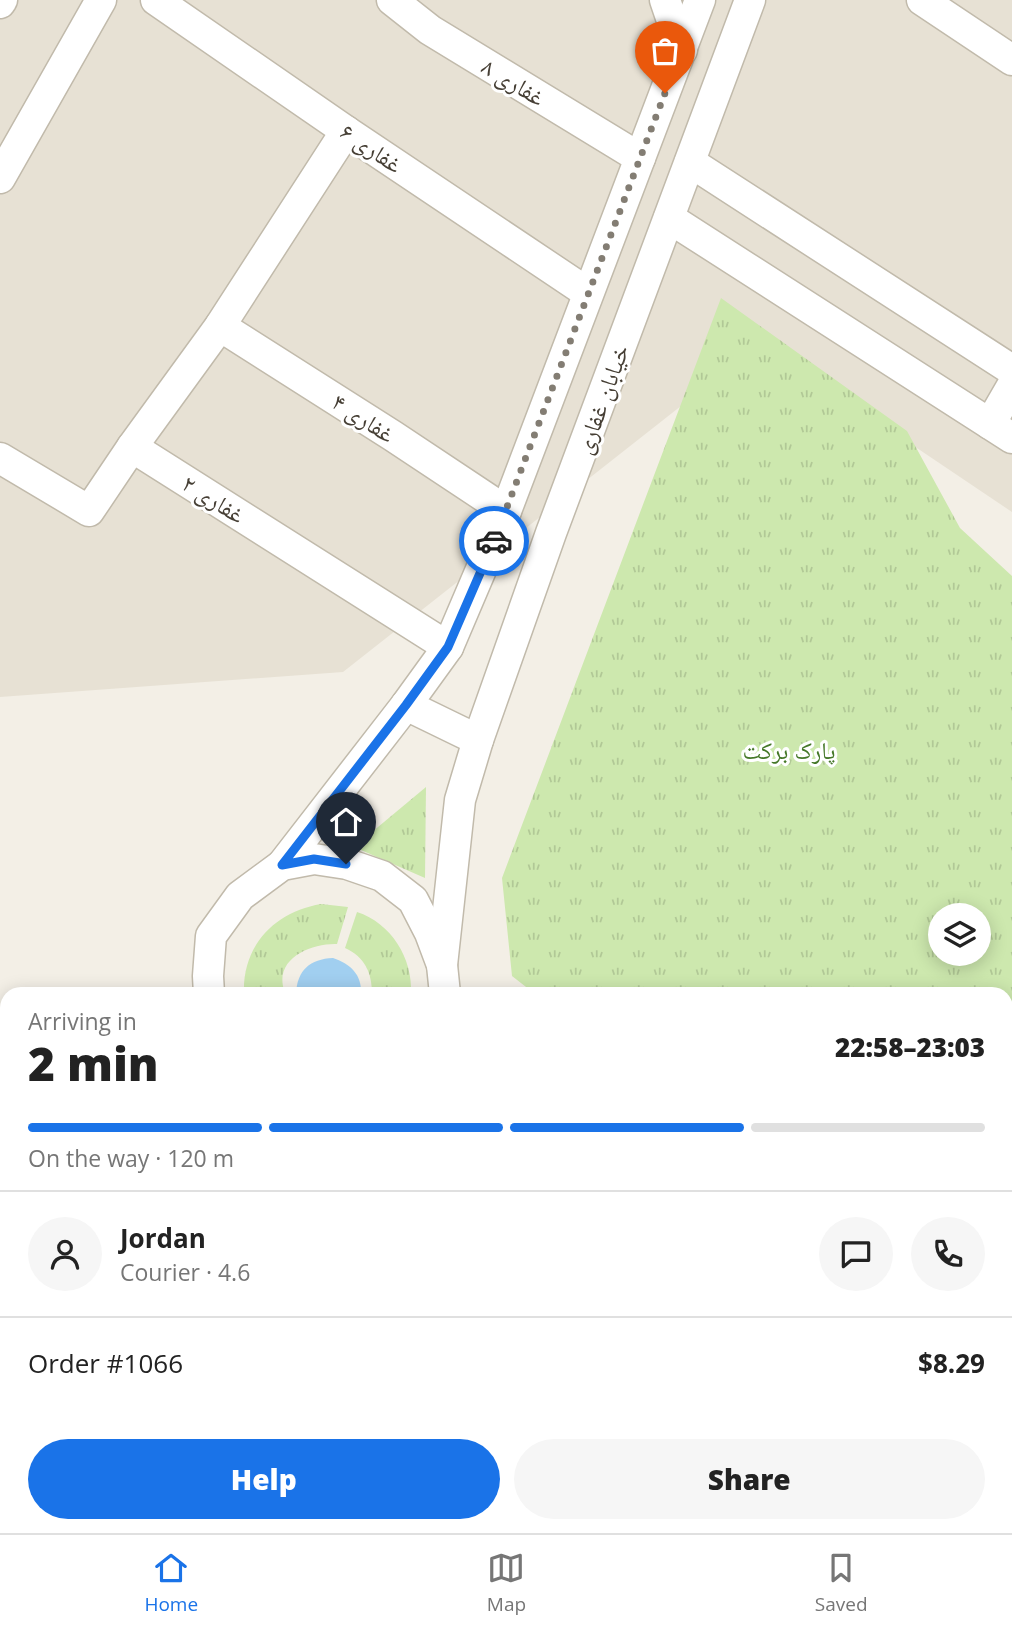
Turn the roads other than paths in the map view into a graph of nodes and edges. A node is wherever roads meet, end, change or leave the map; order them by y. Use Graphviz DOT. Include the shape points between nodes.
graph roads {
  1 [pos="102,0"];
  2 [pos="156,0"];
  3 [pos="392,0"];
  4 [pos="664,0"];
  5 [pos="701,0"];
  6 [pos="750,0"];
  7 [pos="922,0"];
  8 [pos="681,50"];
  9 [pos="1004,55"];
  10 [pos="346,131"];
  11 [pos="640,158"];
  12 [pos="690,162"];
  13 [pos="0,178"];
  14 [pos="668,218"];
  15 [pos="588,293"];
  16 [pos="220,326"];
  17 [pos="1012,370"];
  18 [pos="1012,386"];
  19 [pos="1001,431"];
  20 [pos="132,447"];
  21 [pos="0,458"];
  22 [pos="506,511"];
  23 [pos="448,647"];
  24 [pos="406,705"];
  25 [pos="478,740"];
  26 [pos="282,865"];
  27 [pos="444,980"];
  28 [pos="209,987"];
  1 -- 13 [label="street"];
  2 -- 10 [label="street, غفاری ۶"];
  3 -- 11 [label="street, غفاری ۸" via="430,30"];
  4 -- 8 [label="street"];
  5 -- 8 [label="street, خیابان غفاری"];
  6 -- 12 [label="street, خیابان غفاری"];
  7 -- 9 [label="street"];
  8 -- 11 [label="street, خیابان غفاری"];
  10 -- 15 [label="street, غفاری ۶"];
  10 -- 16 [label="street"];
  11 -- 15 [label="street, خیابان غفاری"];
  12 -- 14 [label="street, خیابان غفاری"];
  12 -- 17 [label="street"];
  14 -- 19 [label="street"];
  14 -- 25 [label="street, خیابان غفاری"];
  15 -- 22 [label="street, خیابان غفاری"];
  16 -- 20 [label="street"];
  16 -- 22 [label="street, غفاری ۴"];
  18 -- 19 [label="street"];
  20 -- 21 [label="street" via="89,511"];
  20 -- 23 [label="street, غفاری ۲"];
  22 -- 23 [label="street, خیابان غفاری"];
  23 -- 24 [label="street, خیابان غفاری"];
  24 -- 25 [label="street"];
  24 -- 26 [label="street, خیابان غفاری"];
  25 -- 27 [label="street, خیابان غفاری" via="460,800"];
  26 -- 27 [label="street" via="314,859 382,877 413,900 430,933"];
  26 -- 28 [label="street" via="240,897 211,936"];
}
